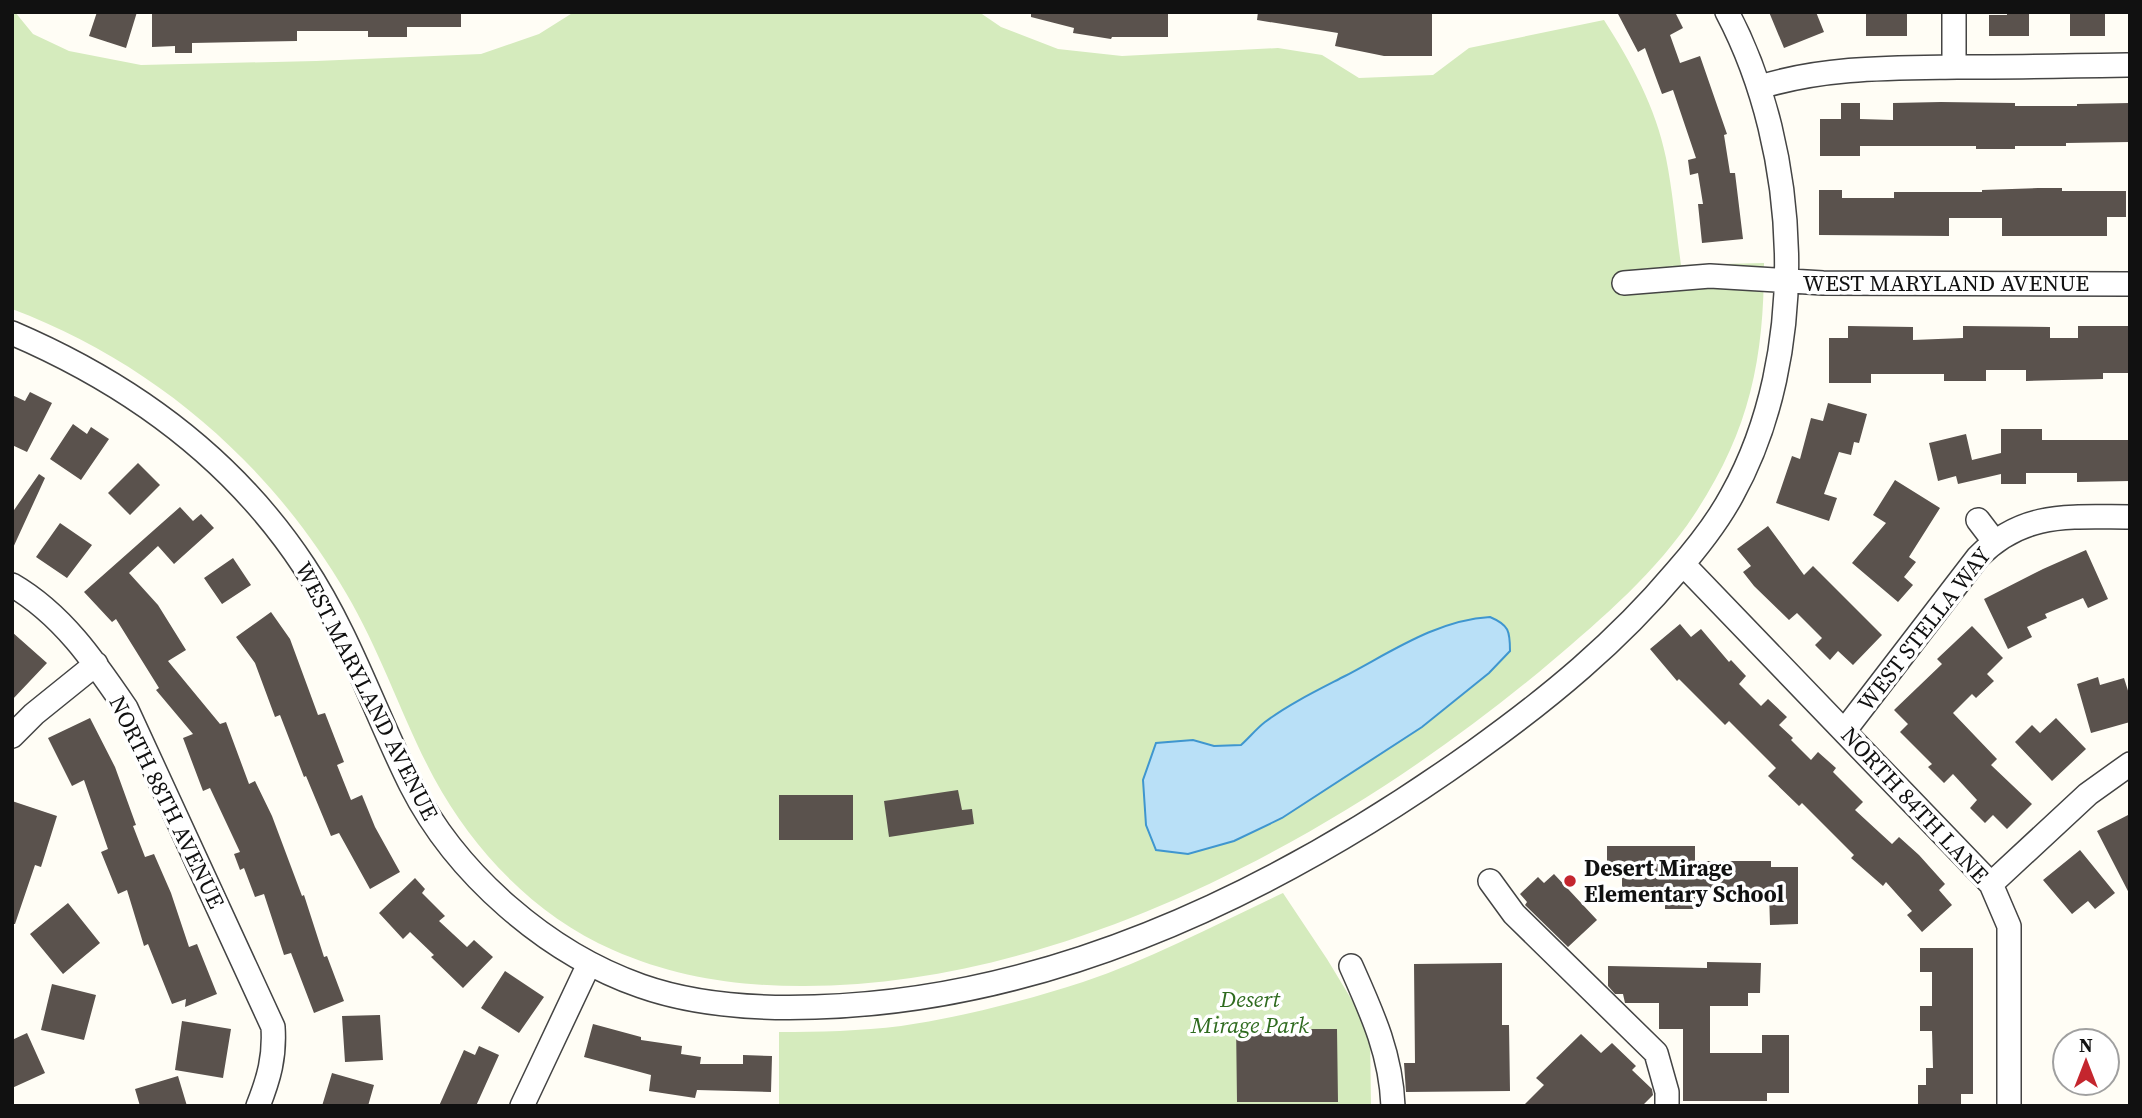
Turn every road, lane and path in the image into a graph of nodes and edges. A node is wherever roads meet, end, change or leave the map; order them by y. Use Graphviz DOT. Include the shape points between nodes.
graph roads {
  1 [pos="1727,12"];
  2 [pos="1954,12"];
  3 [pos="2130,65"];
  4 [pos="1954,67"];
  5 [pos="1760,87"];
  6 [pos="1787,281"];
  7 [pos="1624,283"];
  8 [pos="2130,284"];
  9 [pos="12,333"];
  10 [pos="2130,517"];
  11 [pos="1978,520"];
  12 [pos="1993,541"];
  13 [pos="1683,564"];
  14 [pos="12,585"];
  15 [pos="96,664"];
  16 [pos="1845,730"];
  17 [pos="12,736"];
  18 [pos="2130,764"];
  19 [pos="1490,881"];
  20 [pos="1990,884"];
  21 [pos="590,964"];
  22 [pos="1351,966"];
  23 [pos="258,1106"];
  24 [pos="522,1106"];
  25 [pos="1393,1106"];
  26 [pos="1667,1106"];
  27 [pos="2010,1106"];
  1 -- 5 [label="street"];
  2 -- 4 [label="street"];
  3 -- 4 [label="street"];
  4 -- 5 [label="street" via="1849,70"];
  5 -- 6 [label="street" via="1778,171"];
  6 -- 7 [label="street" via="1710,276"];
  6 -- 8 [label="street, WEST MARYLAND AVENUE"];
  6 -- 13 [label="street, WEST MARYLAND AVENUE" via="1780,354 1756,443 1733,494"];
  9 -- 21 [label="street, WEST MARYLAND AVENUE" via="89,369 150,408 201,448 248,495 284,537 315,584 414,792 445,838 520,917"];
  10 -- 12 [label="street, WEST STELLA WAY" via="2042,520"];
  11 -- 12 [label="street"];
  12 -- 16 [label="street, WEST STELLA WAY"];
  13 -- 16 [label="street, NORTH 84TH LANE"];
  13 -- 21 [label="street, WEST MARYLAND AVENUE" via="1638,617 1592,660 1528,714 1430,783 1239,892 1089,956 950,993 885,1003 799,1008 701,1001 644,987"];
  14 -- 15 [label="street, NORTH 88TH AVENUE" via="64,625"];
  15 -- 17 [label="street"];
  15 -- 23 [label="street, NORTH 88TH AVENUE" via="126,708 273,1027 271,1075"];
  16 -- 20 [label="street, NORTH 84TH LANE"];
  18 -- 20 [label="street" via="2088,794"];
  19 -- 26 [label="street" via="1514,914 1656,1053"];
  20 -- 27 [label="street, NORTH 84TH LANE" via="2009,926"];
  21 -- 24 [label="street"];
  22 -- 25 [label="street" via="1378,1027 1392,1077"];
}
